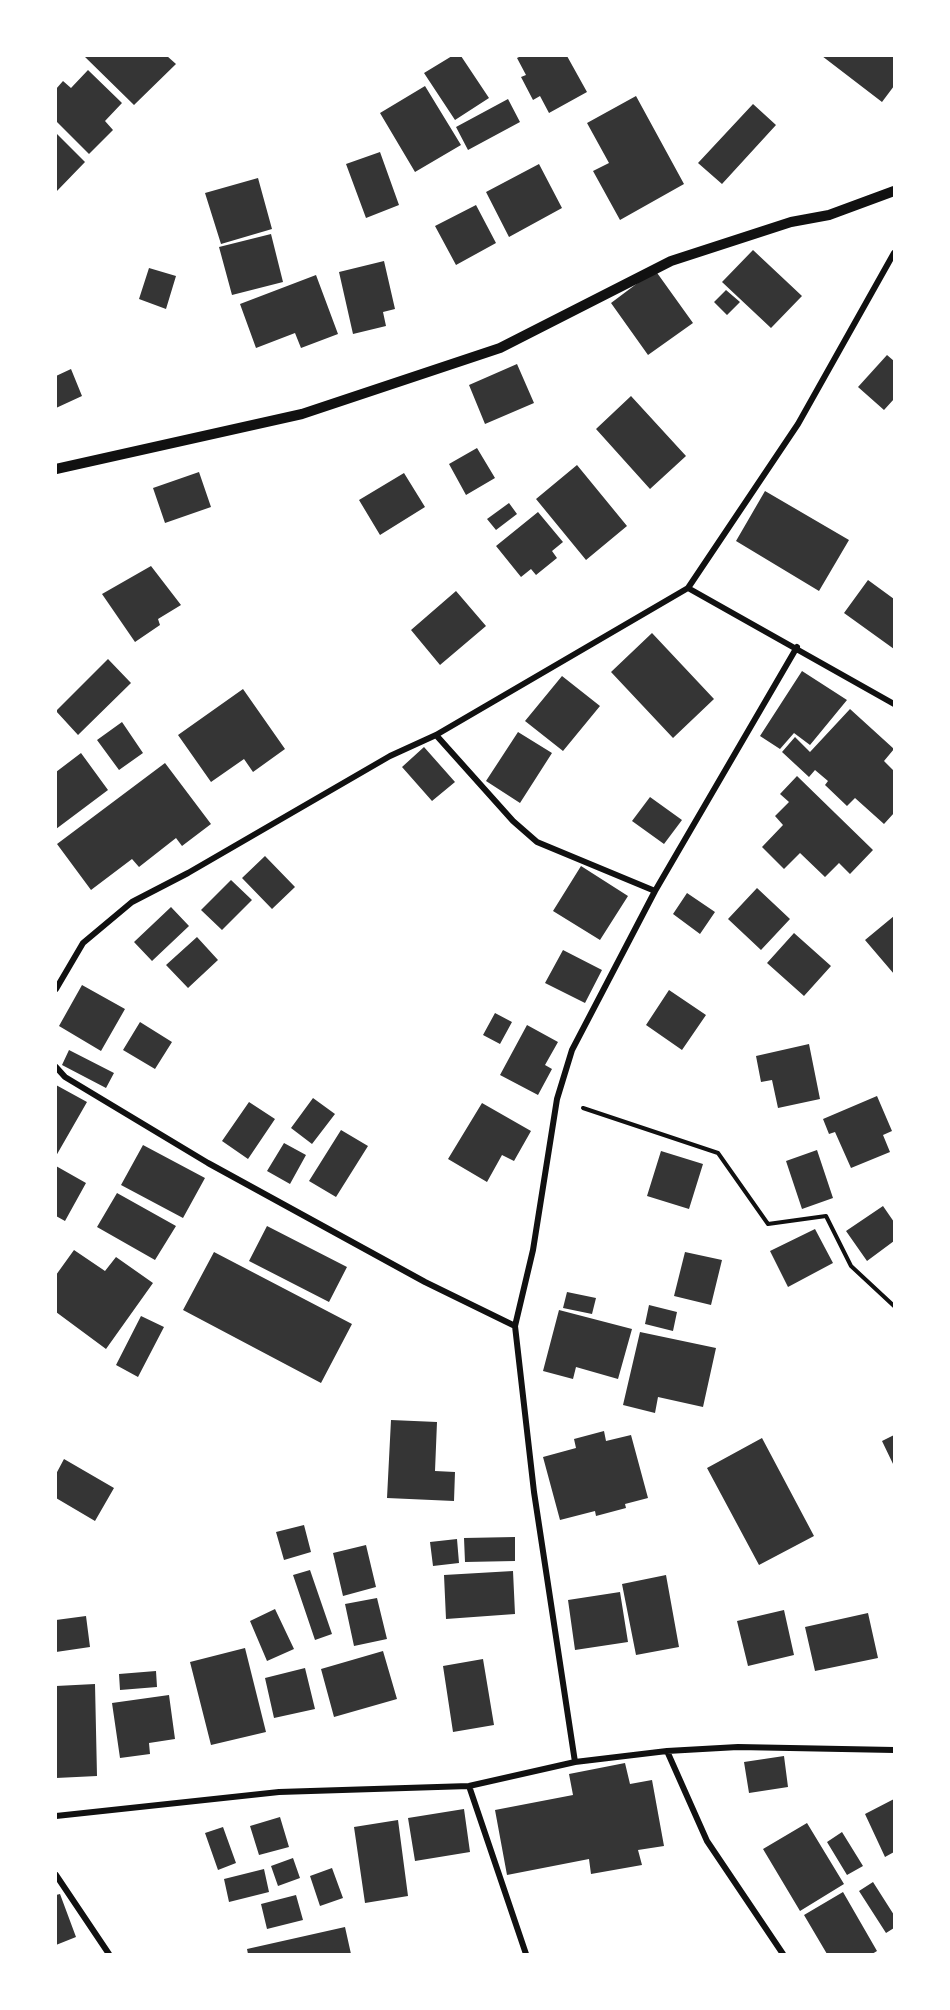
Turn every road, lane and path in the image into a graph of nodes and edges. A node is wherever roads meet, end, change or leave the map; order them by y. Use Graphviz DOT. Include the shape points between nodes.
graph roads {
  1 [pos="894,191"];
  2 [pos="894,253"];
  3 [pos="56,469"];
  4 [pos="688,588"];
  5 [pos="797,647"];
  6 [pos="894,704"];
  7 [pos="436,735"];
  8 [pos="655,891"];
  9 [pos="56,989"];
  10 [pos="56,1068"];
  11 [pos="557,1099"];
  12 [pos="894,1306"];
  13 [pos="515,1326"];
  14 [pos="894,1750"];
  15 [pos="667,1752"];
  16 [pos="575,1762"];
  17 [pos="469,1786"];
  18 [pos="56,1816"];
  19 [pos="56,1875"];
  20 [pos="109,1954"];
  21 [pos="526,1954"];
  22 [pos="783,1954"];
  1 -- 3 [label="street" via="829,215 791,222 671,261 500,348 313,411"];
  2 -- 4 [label="street" via="798,424"];
  4 -- 5 [label="street"];
  4 -- 7 [label="street"];
  5 -- 6 [label="street"];
  5 -- 8 [label="street"];
  7 -- 8 [label="street" via="513,821 537,842"];
  7 -- 9 [label="street" via="390,756 132,902 83,944"];
  8 -- 11 [label="street" via="572,1050"];
  10 -- 13 [label="street" via="208,1163 424,1282"];
  11 -- 12 [label="path" via="718,1153 768,1224 826,1216 851,1266"];
  11 -- 13 [label="street" via="533,1250"];
  13 -- 16 [label="street" via="533,1481"];
  14 -- 15 [label="street" via="738,1747"];
  15 -- 16 [label="street"];
  15 -- 22 [label="street" via="707,1841"];
  16 -- 17 [label="street"];
  17 -- 18 [label="street" via="279,1792"];
  17 -- 21 [label="street"];
  19 -- 20 [label="street"];
}
